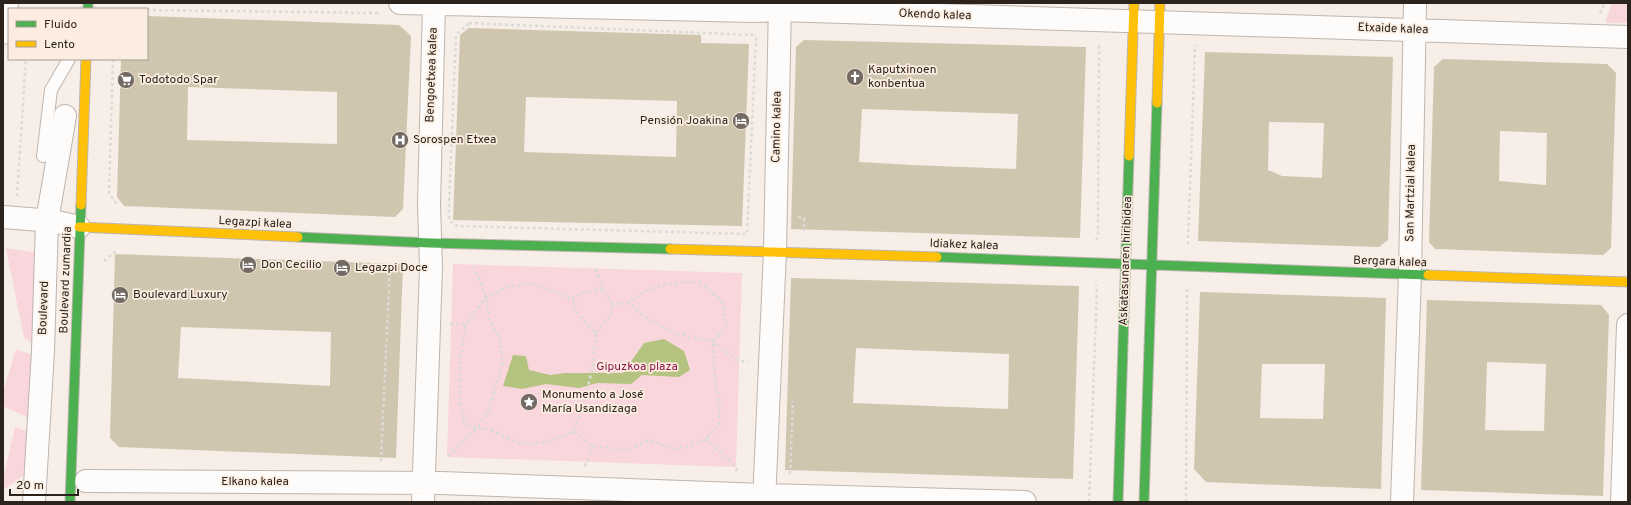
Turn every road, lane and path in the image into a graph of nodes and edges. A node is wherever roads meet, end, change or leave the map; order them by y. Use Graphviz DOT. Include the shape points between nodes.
graph roads {
  1 [pos="7,3"];
  2 [pos="1415,3"];
  3 [pos="1605,3"];
  4 [pos="434,4"];
  5 [pos="461,4"];
  6 [pos="780,6"];
  7 [pos="393,9"];
  8 [pos="148,10"];
  9 [pos="1134,12"];
  10 [pos="1159,12"];
  11 [pos="1598,18"];
  12 [pos="1415,30"];
  13 [pos="3,33"];
  14 [pos="456,35"];
  15 [pos="1628,37"];
  16 [pos="68,60"];
  17 [pos="86,60"];
  18 [pos="113,60"];
  19 [pos="65,116"];
  20 [pos="43,156"];
  21 [pos="120,209"];
  22 [pos="3,217"];
  23 [pos="792,217"];
  24 [pos="47,221"];
  25 [pos="80,227"];
  26 [pos="804,230"];
  27 [pos="430,243"];
  28 [pos="775,251"];
  29 [pos="596,262"];
  30 [pos="1126,263"];
  31 [pos="390,264"];
  32 [pos="1152,264"];
  33 [pos="474,265"];
  34 [pos="1410,274"];
  35 [pos="1628,282"];
  36 [pos="603,290"];
  37 [pos="486,297"];
  38 [pos="572,300"];
  39 [pos="629,302"];
  40 [pos="613,305"];
  41 [pos="446,324"];
  42 [pos="466,325"];
  43 [pos="1628,325"];
  44 [pos="596,334"];
  45 [pos="713,342"];
  46 [pos="770,364"];
  47 [pos="476,429"];
  48 [pos="574,432"];
  49 [pos="706,439"];
  50 [pos="381,457"];
  51 [pos="447,457"];
  52 [pos="86,482"];
  53 [pos="423,492"];
  54 [pos="743,494"];
  55 [pos="765,499"];
  56 [pos="34,502"];
  57 [pos="70,502"];
  58 [pos="1026,502"];
  59 [pos="1118,502"];
  60 [pos="1144,502"];
  61 [pos="1402,502"];
  62 [pos="1622,502"];
  1 -- 13 [label="street"];
  2 -- 12 [label="street, San Martzial kalea"];
  3 -- 11 [label="path"];
  4 -- 5 [label="street, Okendo kalea"];
  4 -- 7 [label="street, Okendo kalea"];
  4 -- 27 [label="street, Bengoetxea kalea"];
  5 -- 6 [label="street, Okendo kalea" via="754,11"];
  6 -- 9 [label="street, Okendo kalea"];
  6 -- 28 [label="street, Camino kalea"];
  7 -- 8 [label="path" via="380,13"];
  9 -- 10 [label="street"];
  9 -- 30 [label="street, Askatasunaren hiribidea"];
  10 -- 12 [label="street, Etxaide kalea"];
  10 -- 32 [label="street"];
  12 -- 15 [label="street, Etxaide kalea"];
  12 -- 34 [label="street, San Martzial kalea"];
  14 -- 14 [label="path" via="449,220 457,226 747,234 756,38 753,34 469,24"];
  16 -- 20 [label="lane" via="51,90"];
  17 -- 25 [label="street, Boulevard zumardia"];
  18 -- 21 [label="path" via="109,193"];
  19 -- 24 [label="street, Boulevard"];
  22 -- 24 [label="street"];
  23 -- 26 [label="path" via="804,218"];
  24 -- 25 [label="street"];
  24 -- 56 [label="street, Boulevard" via="43,351"];
  25 -- 27 [label="street, Legazpi kalea"];
  25 -- 57 [label="street, Boulevard zumardia"];
  27 -- 28 [label="street"];
  27 -- 53 [label="street"];
  28 -- 30 [label="street, Idiakez kalea"];
  28 -- 46 [label="street"];
  29 -- 36 [label="path"];
  30 -- 32 [label="street, Idiakez kalea"];
  30 -- 59 [label="street, Askatasunaren hiribidea"];
  31 -- 50 [label="path"];
  32 -- 34 [label="street, Bergara kalea"];
  32 -- 60 [label="street"];
  33 -- 37 [label="path"];
  34 -- 35 [label="street, Bergara kalea"];
  34 -- 61 [label="street, San Martzial kalea"];
  36 -- 38 [label="path" via="587,291"];
  36 -- 40 [label="path"];
  37 -- 38 [label="path" via="511,286 534,284"];
  37 -- 42 [label="path"];
  37 -- 47 [label="path" via="489,318 501,344 502,366 488,413"];
  38 -- 44 [label="path" via="578,314"];
  39 -- 40 [label="path"];
  39 -- 45 [label="path" via="642,315 674,333"];
  39 -- 45 [label="path" via="642,292 668,283 699,282 722,301 726,327"];
  40 -- 44 [label="path" via="610,316"];
  41 -- 42 [label="path"];
  42 -- 47 [label="path" via="460,361 460,393 464,422"];
  43 -- 62 [label="street"];
  44 -- 48 [label="path" via="593,367"];
  45 -- 46 [label="path" via="739,361"];
  45 -- 49 [label="path" via="715,381 720,400 719,424"];
  46 -- 55 [label="street"];
  47 -- 48 [label="path" via="488,429 519,443 541,443"];
  47 -- 51 [label="path"];
  48 -- 49 [label="path" via="593,446 626,450 650,440 673,449 690,446"];
  49 -- 54 [label="path" via="736,467"];
  52 -- 53 [label="street, Elkano kalea"];
  53 -- 54 [label="street"];
  54 -- 55 [label="street"];
  55 -- 58 [label="street"];
}
